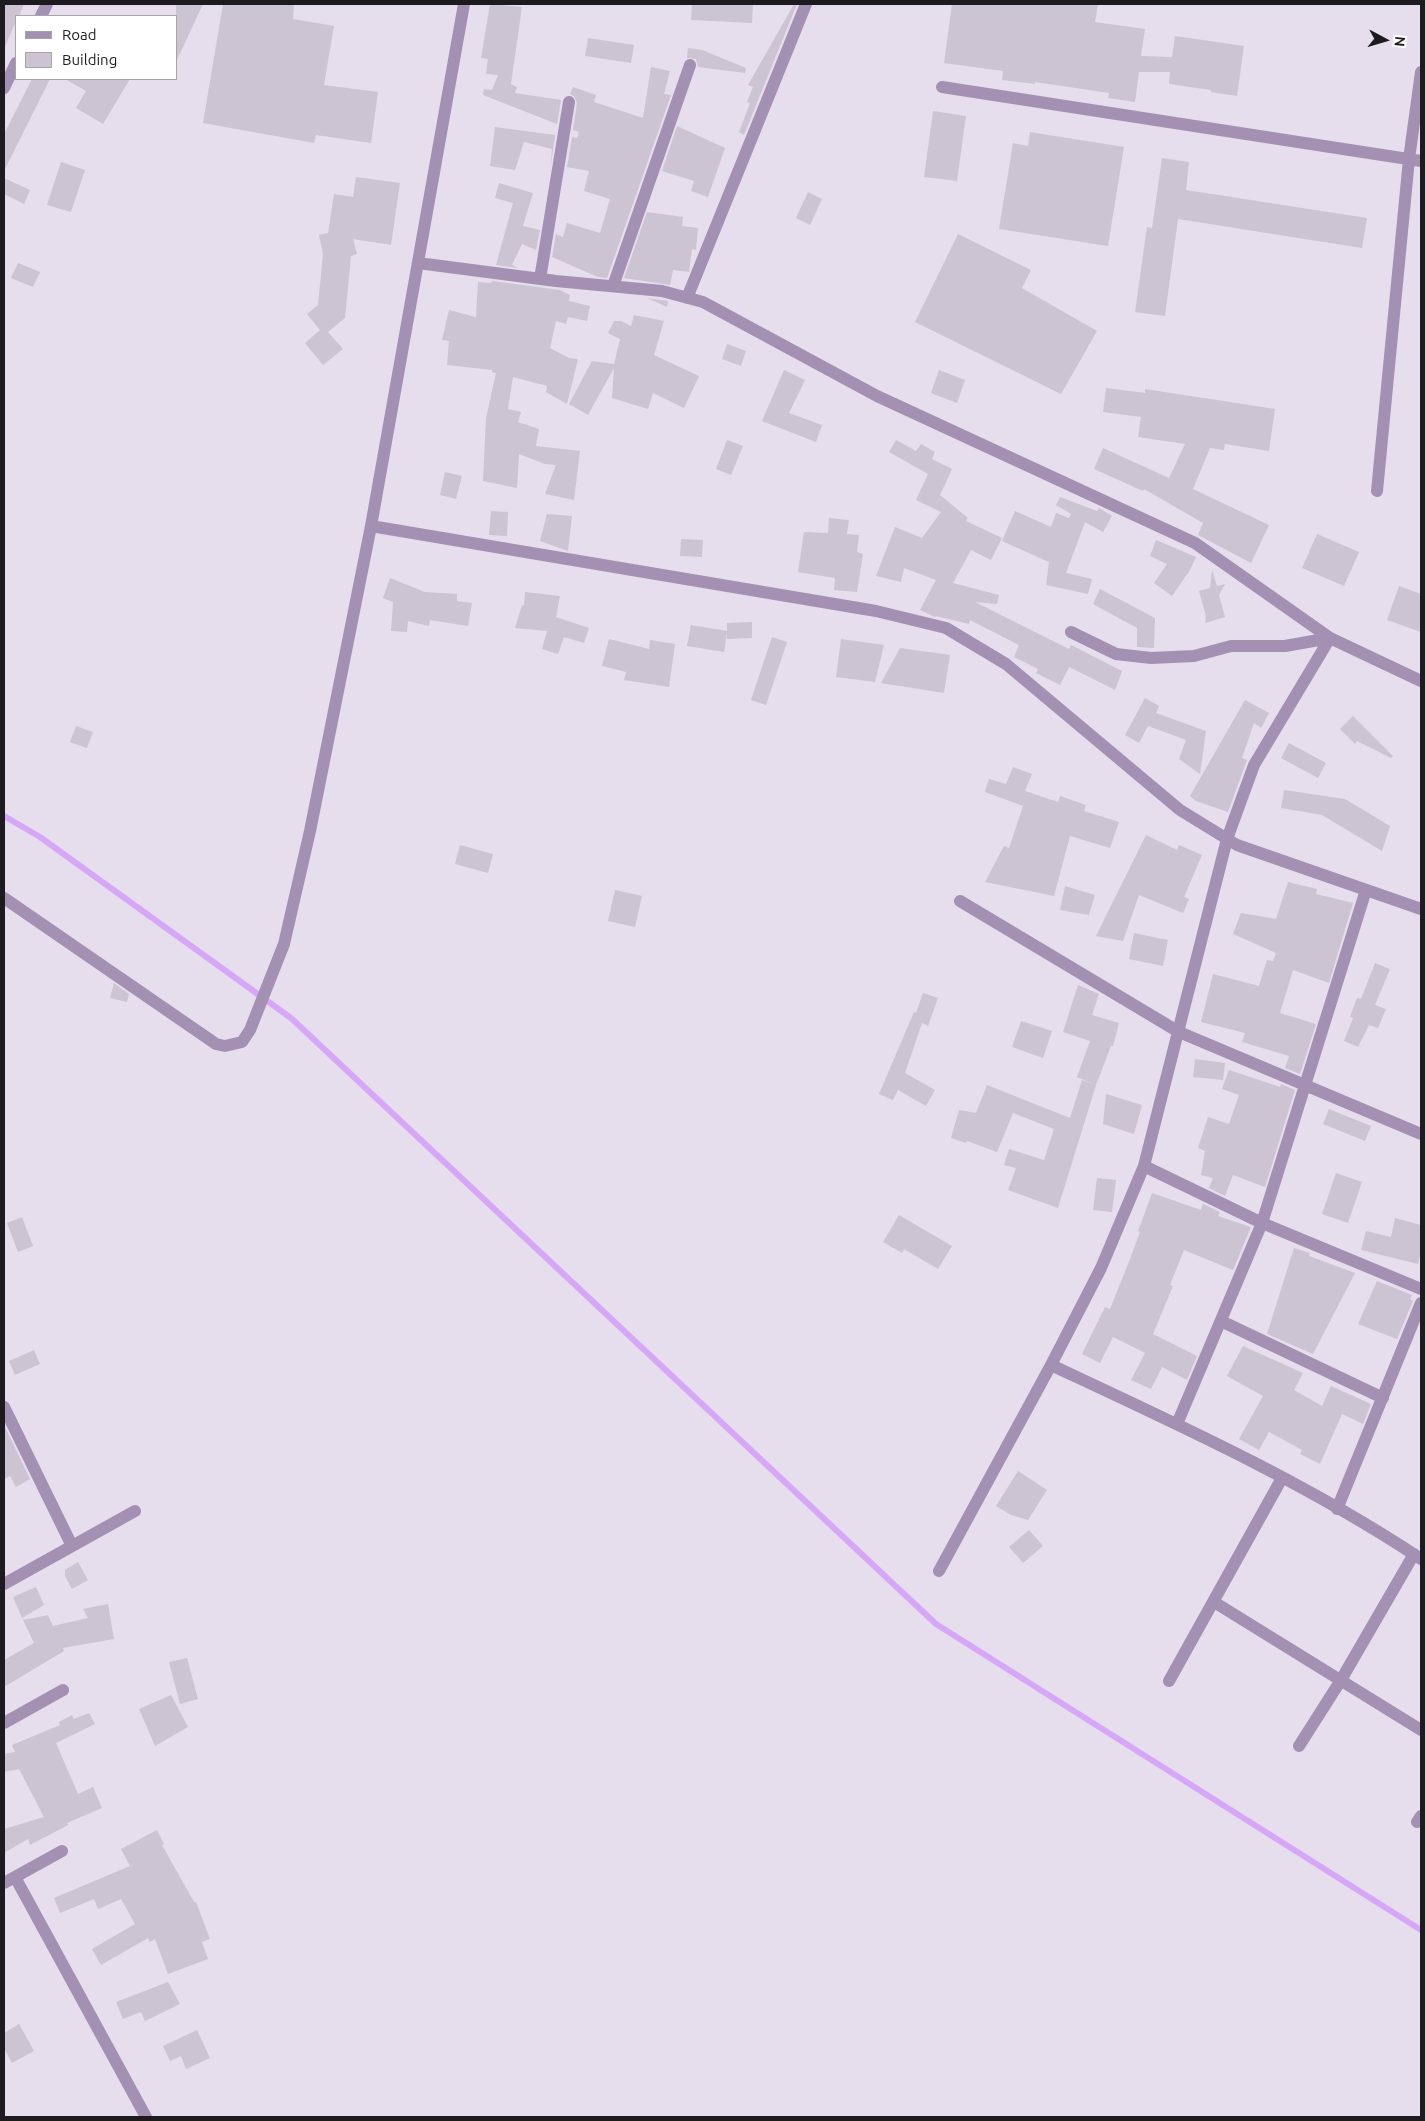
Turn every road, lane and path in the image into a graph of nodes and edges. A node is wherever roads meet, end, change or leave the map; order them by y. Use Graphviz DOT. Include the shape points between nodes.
graph roads {
  1 [pos="464,4"];
  2 [pos="806,4"];
  3 [pos="690,65"];
  4 [pos="15,66"];
  5 [pos="1421,72"];
  6 [pos="942,87"];
  7 [pos="4,88"];
  8 [pos="569,102"];
  9 [pos="1415,160"];
  10 [pos="418,263"];
  11 [pos="540,279"];
  12 [pos="613,286"];
  13 [pos="688,298"];
  14 [pos="1377,491"];
  15 [pos="371,526"];
  16 [pos="1071,632"];
  17 [pos="1330,638"];
  18 [pos="1421,681"];
  19 [pos="1227,839"];
  20 [pos="1366,890"];
  21 [pos="4,898"];
  22 [pos="960,901"];
  23 [pos="1421,909"];
  24 [pos="1179,1032"];
  25 [pos="1306,1085"];
  26 [pos="1421,1134"];
  27 [pos="1144,1166"];
  28 [pos="1262,1223"];
  29 [pos="1421,1289"];
  30 [pos="1421,1303"];
  31 [pos="1221,1321"];
  32 [pos="1051,1365"];
  33 [pos="1382,1398"];
  34 [pos="4,1407"];
  35 [pos="1177,1424"];
  36 [pos="9,1431"];
  37 [pos="1282,1478"];
  38 [pos="1337,1509"];
  39 [pos="135,1511"];
  40 [pos="72,1546"];
  41 [pos="1418,1556"];
  42 [pos="939,1571"];
  43 [pos="4,1584"];
  44 [pos="1214,1602"];
  45 [pos="1341,1680"];
  46 [pos="1169,1682"];
  47 [pos="62,1690"];
  48 [pos="4,1723"];
  49 [pos="1421,1730"];
  50 [pos="1299,1746"];
  51 [pos="62,1851"];
  52 [pos="9,1880"];
  53 [pos="146,2117"];
  1 -- 10 [label="street"];
  2 -- 13 [label="street"];
  3 -- 12 [label="street"];
  4 -- 7 [label="street"];
  5 -- 9 [label="street"];
  6 -- 9 [label="street"];
  8 -- 11 [label="street"];
  9 -- 14 [label="street"];
  10 -- 11 [label="street"];
  10 -- 15 [label="street"];
  11 -- 12 [label="street"];
  12 -- 13 [label="street" via="662,291"];
  13 -- 17 [label="street" via="702,302 877,396 1195,543"];
  15 -- 19 [label="street" via="876,611 946,628 1006,664 1180,810"];
  15 -- 21 [label="street" via="284,944 250,1030 242,1042 225,1046 216,1044"];
  16 -- 17 [label="street" via="1116,654 1151,658 1194,656 1231,646 1284,646"];
  17 -- 18 [label="street"];
  17 -- 19 [label="street" via="1254,765"];
  19 -- 20 [label="street"];
  19 -- 24 [label="street"];
  20 -- 23 [label="street"];
  20 -- 25 [label="street"];
  22 -- 24 [label="street"];
  24 -- 25 [label="street"];
  24 -- 27 [label="street"];
  25 -- 26 [label="street"];
  25 -- 28 [label="street"];
  27 -- 28 [label="street"];
  27 -- 32 [label="street" via="1101,1268"];
  28 -- 29 [label="street"];
  28 -- 31 [label="street"];
  30 -- 33 [label="street"];
  31 -- 33 [label="street"];
  31 -- 35 [label="street"];
  32 -- 35 [label="street"];
  32 -- 42 [label="street"];
  33 -- 38 [label="street"];
  34 -- 36 [label="street"];
  35 -- 37 [label="street"];
  36 -- 40 [label="street"];
  37 -- 38 [label="street"];
  37 -- 44 [label="street"];
  38 -- 41 [label="street"];
  39 -- 40 [label="street"];
  40 -- 43 [label="street"];
  41 -- 45 [label="street"];
  44 -- 45 [label="street"];
  44 -- 46 [label="street"];
  45 -- 49 [label="street"];
  45 -- 50 [label="street"];
  47 -- 48 [label="street"];
  51 -- 52 [label="street"];
  52 -- 53 [label="street"];
}
